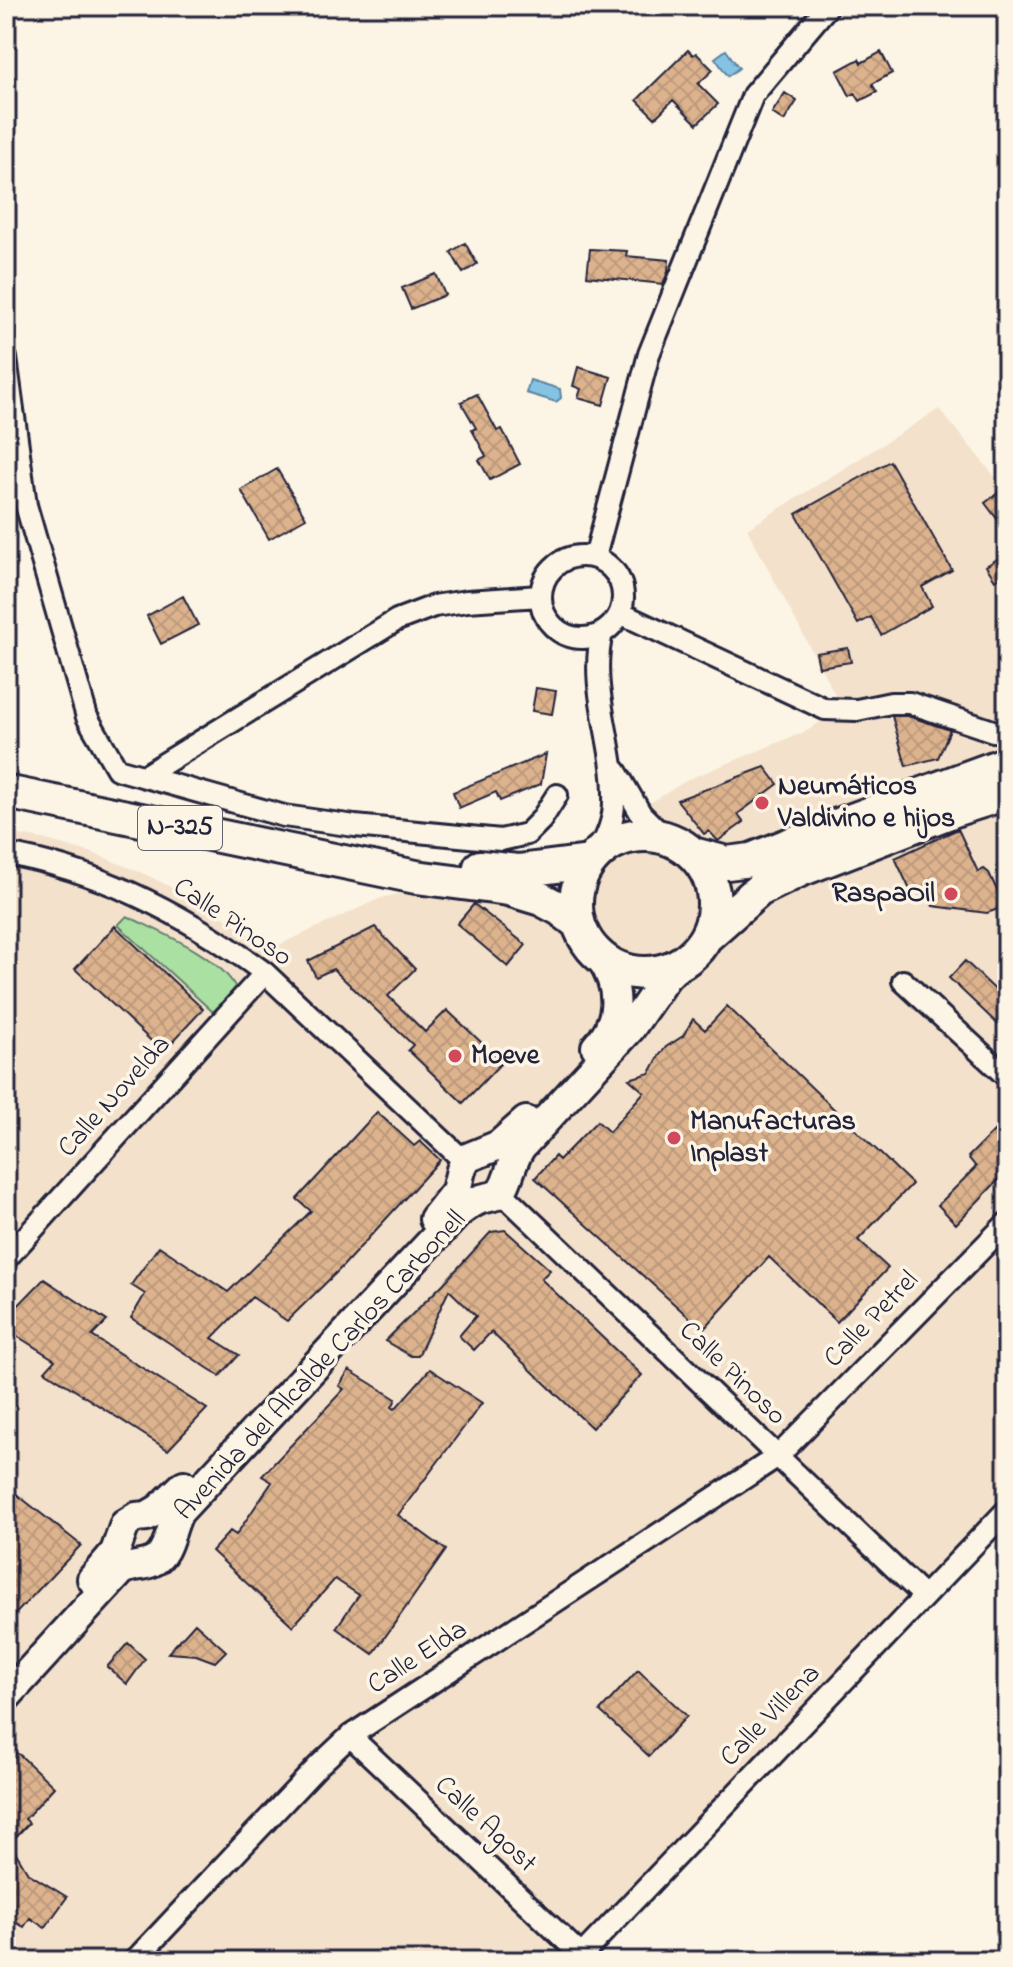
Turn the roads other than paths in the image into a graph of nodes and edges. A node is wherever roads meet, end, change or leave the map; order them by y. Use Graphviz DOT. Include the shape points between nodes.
graph roads {
  1 [pos="828,6"];
  2 [pos="6,358"];
  3 [pos="595,557"];
  4 [pos="540,596"];
  5 [pos="620,613"];
  6 [pos="602,633"];
  7 [pos="575,638"];
  8 [pos="598,679"];
  9 [pos="1007,732"];
  10 [pos="611,759"];
  11 [pos="1007,763"];
  12 [pos="144,776"];
  13 [pos="6,792"];
  14 [pos="1007,793"];
  15 [pos="557,795"];
  16 [pos="662,835"];
  17 [pos="6,854"];
  18 [pos="693,854"];
  19 [pos="594,856"];
  20 [pos="353,862"];
  21 [pos="578,923"];
  22 [pos="708,935"];
  23 [pos="601,958"];
  24 [pos="679,964"];
  25 [pos="265,973"];
  26 [pos="903,981"];
  27 [pos="1007,1077"];
  28 [pos="470,1163"];
  29 [pos="497,1187"];
  30 [pos="1007,1223"];
  31 [pos="6,1259"];
  32 [pos="778,1456"];
  33 [pos="1007,1510"];
  34 [pos="147,1516"];
  35 [pos="167,1539"];
  36 [pos="119,1540"];
  37 [pos="137,1563"];
  38 [pos="924,1596"];
  39 [pos="6,1671"];
  40 [pos="6,1697"];
  41 [pos="350,1736"];
  42 [pos="578,1958"];
  43 [pos="134,1961"];
  1 -- 3 [label="street" via="753,95 649,354"];
  2 -- 12 [label="street" via="26,505 87,717 117,769"];
  3 -- 4 [label="street" via="564,559 543,581"];
  3 -- 5 [label="street" via="607,564 622,586"];
  4 -- 7 [label="street" via="550,623"];
  4 -- 12 [label="street" via="434,606 397,620"];
  5 -- 6 [label="street"];
  5 -- 9 [label="street" via="825,709 910,703"];
  6 -- 7 [label="street"];
  6 -- 8 [label="street"];
  7 -- 8 [label="street"];
  8 -- 10 [label="street"];
  10 -- 16 [label="street" via="641,814"];
  10 -- 19 [label="street" via="611,826"];
  11 -- 18 [label="highway" via="751,860 727,863"];
  12 -- 15 [label="street" via="284,816 501,840 527,834"];
  13 -- 20 [label="highway, N-325"];
  14 -- 22 [label="highway" via="800,870 759,890"];
  16 -- 18 [label="highway"];
  16 -- 19 [label="highway, N-325" via="620,839"];
  17 -- 25 [label="street, Calle Pinoso" via="131,892"];
  18 -- 22 [label="highway" via="711,886"];
  19 -- 20 [label="highway, N-325" via="518,871"];
  19 -- 21 [label="highway" via="579,881"];
  20 -- 21 [label="highway, N-325" via="508,889 541,899"];
  21 -- 23 [label="highway, N-325"];
  22 -- 24 [label="highway"];
  23 -- 24 [label="highway" via="639,973"];
  23 -- 28 [label="main road, Avenida del Alcalde Carlos Carbonell" via="616,991 610,1029 510,1137"];
  24 -- 29 [label="main road, Avenida del Alcalde Carlos Carbonell" via="630,1029 521,1147"];
  25 -- 28 [label="street, Calle Pinoso"];
  25 -- 31 [label="street, Calle Novelda"];
  26 -- 27 [label="street"];
  28 -- 29 [label="main road" via="500,1158"];
  28 -- 29 [label="main road, Avenida del Alcalde Carlos Carbonell" via="467,1192"];
  28 -- 34 [label="main road, Avenida del Alcalde Carlos Carbonell" via="450,1202 170,1501"];
  29 -- 32 [label="street, Calle Pinoso"];
  29 -- 35 [label="main road, Avenida del Alcalde Carlos Carbonell" via="458,1213 179,1512"];
  30 -- 32 [label="street, Calle Petrel"];
  32 -- 38 [label="street, Calle Pinoso"];
  32 -- 41 [label="street, Calle Elda"];
  33 -- 38 [label="street, Calle Villena"];
  34 -- 35 [label="main road, Avenida del Alcalde Carlos Carbonell" via="161,1524"];
  34 -- 36 [label="main road, Avenida del Alcalde Carlos Carbonell" via="129,1521"];
  35 -- 37 [label="main road, Avenida del Alcalde Carlos Carbonell" via="160,1557"];
  36 -- 37 [label="main road" via="124,1555"];
  36 -- 39 [label="main road, Avenida del Alcalde Carlos Carbonell" via="109,1561"];
  37 -- 40 [label="main road, Avenida del Alcalde Carlos Carbonell" via="121,1571"];
  38 -- 42 [label="street, Calle Villena"];
  41 -- 42 [label="street, Calle Agost"];
  41 -- 43 [label="street, Calle Elda"];
}
